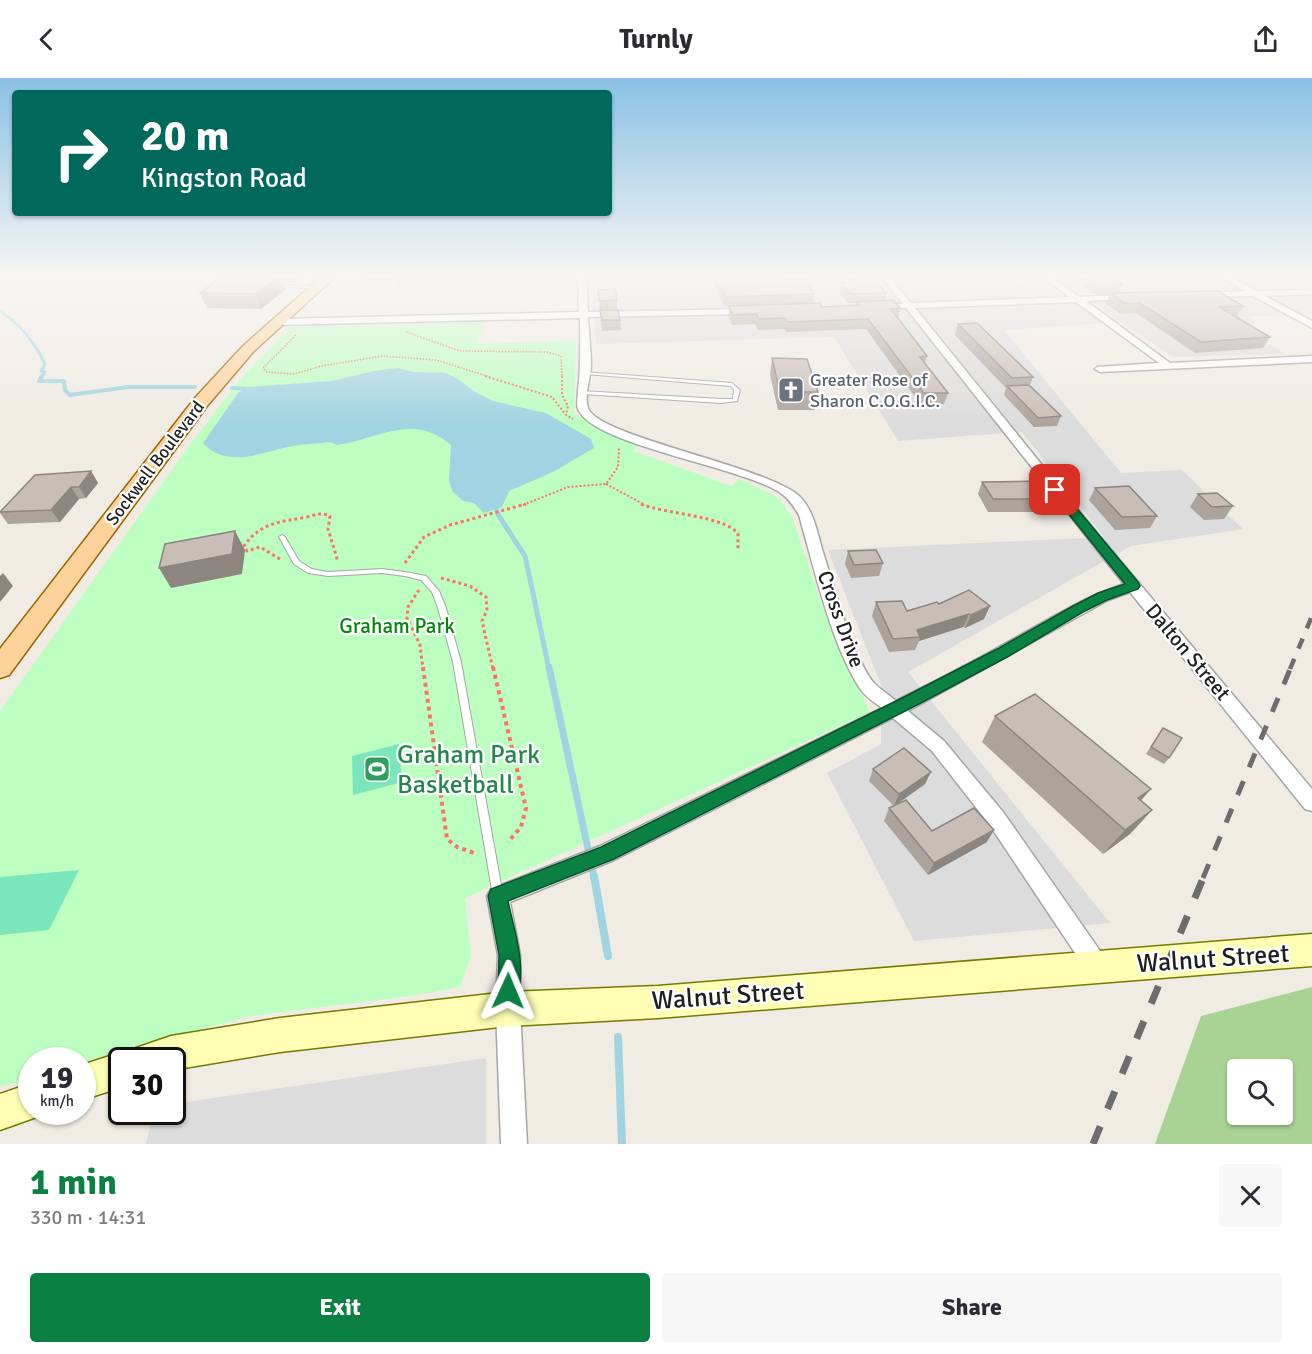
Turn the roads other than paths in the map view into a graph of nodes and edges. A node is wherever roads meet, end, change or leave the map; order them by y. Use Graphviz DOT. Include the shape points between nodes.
graph roads {
  1 [pos="273,326"];
  2 [pos="584,326"];
  3 [pos="925,326"];
  4 [pos="1113,326"];
  5 [pos="1312,359"];
  6 [pos="1166,364"];
  7 [pos="1100,369"];
  8 [pos="585,373"];
  9 [pos="584,392"];
  10 [pos="282,537"];
  11 [pos="1133,586"];
  12 [pos="0,668"];
  13 [pos="896,709"];
  14 [pos="1312,803"];
  15 [pos="498,896"];
  16 [pos="1312,950"];
  17 [pos="1096,966"];
  18 [pos="508,1009"];
  19 [pos="186,1051"];
  20 [pos="18,1106"];
  21 [pos="0,1112"];
  22 [pos="514,1144"];
  1 -- 12 [label="main road, Sockwell Boulevard" via="201,402"];
  2 -- 8 [label="street"];
  3 -- 11 [label="street, Dalton Street"];
  4 -- 6 [label="street"];
  5 -- 6 [label="street"];
  6 -- 7 [label="street"];
  8 -- 9 [label="street"];
  8 -- 9 [label="lane" via="732,385 737,397 721,401"];
  9 -- 13 [label="street, Cross Drive" via="579,414 693,460 765,481 797,501 855,663 868,687"];
  10 -- 15 [label="lane" via="296,562 310,571 405,574 423,578 435,591 456,662"];
  11 -- 13 [label="street" via="1102,596"];
  11 -- 14 [label="street, Dalton Street"];
  13 -- 15 [label="street" via="607,853"];
  13 -- 17 [label="street, Cross Drive" via="938,746 996,818"];
  15 -- 18 [label="street" via="509,955"];
  16 -- 17 [label="street, Walnut Street"];
  17 -- 18 [label="street, Walnut Street" via="658,1002"];
  18 -- 19 [label="street, Walnut Street" via="280,1035"];
  18 -- 22 [label="street"];
  20 -- 21 [label="street"];
}
